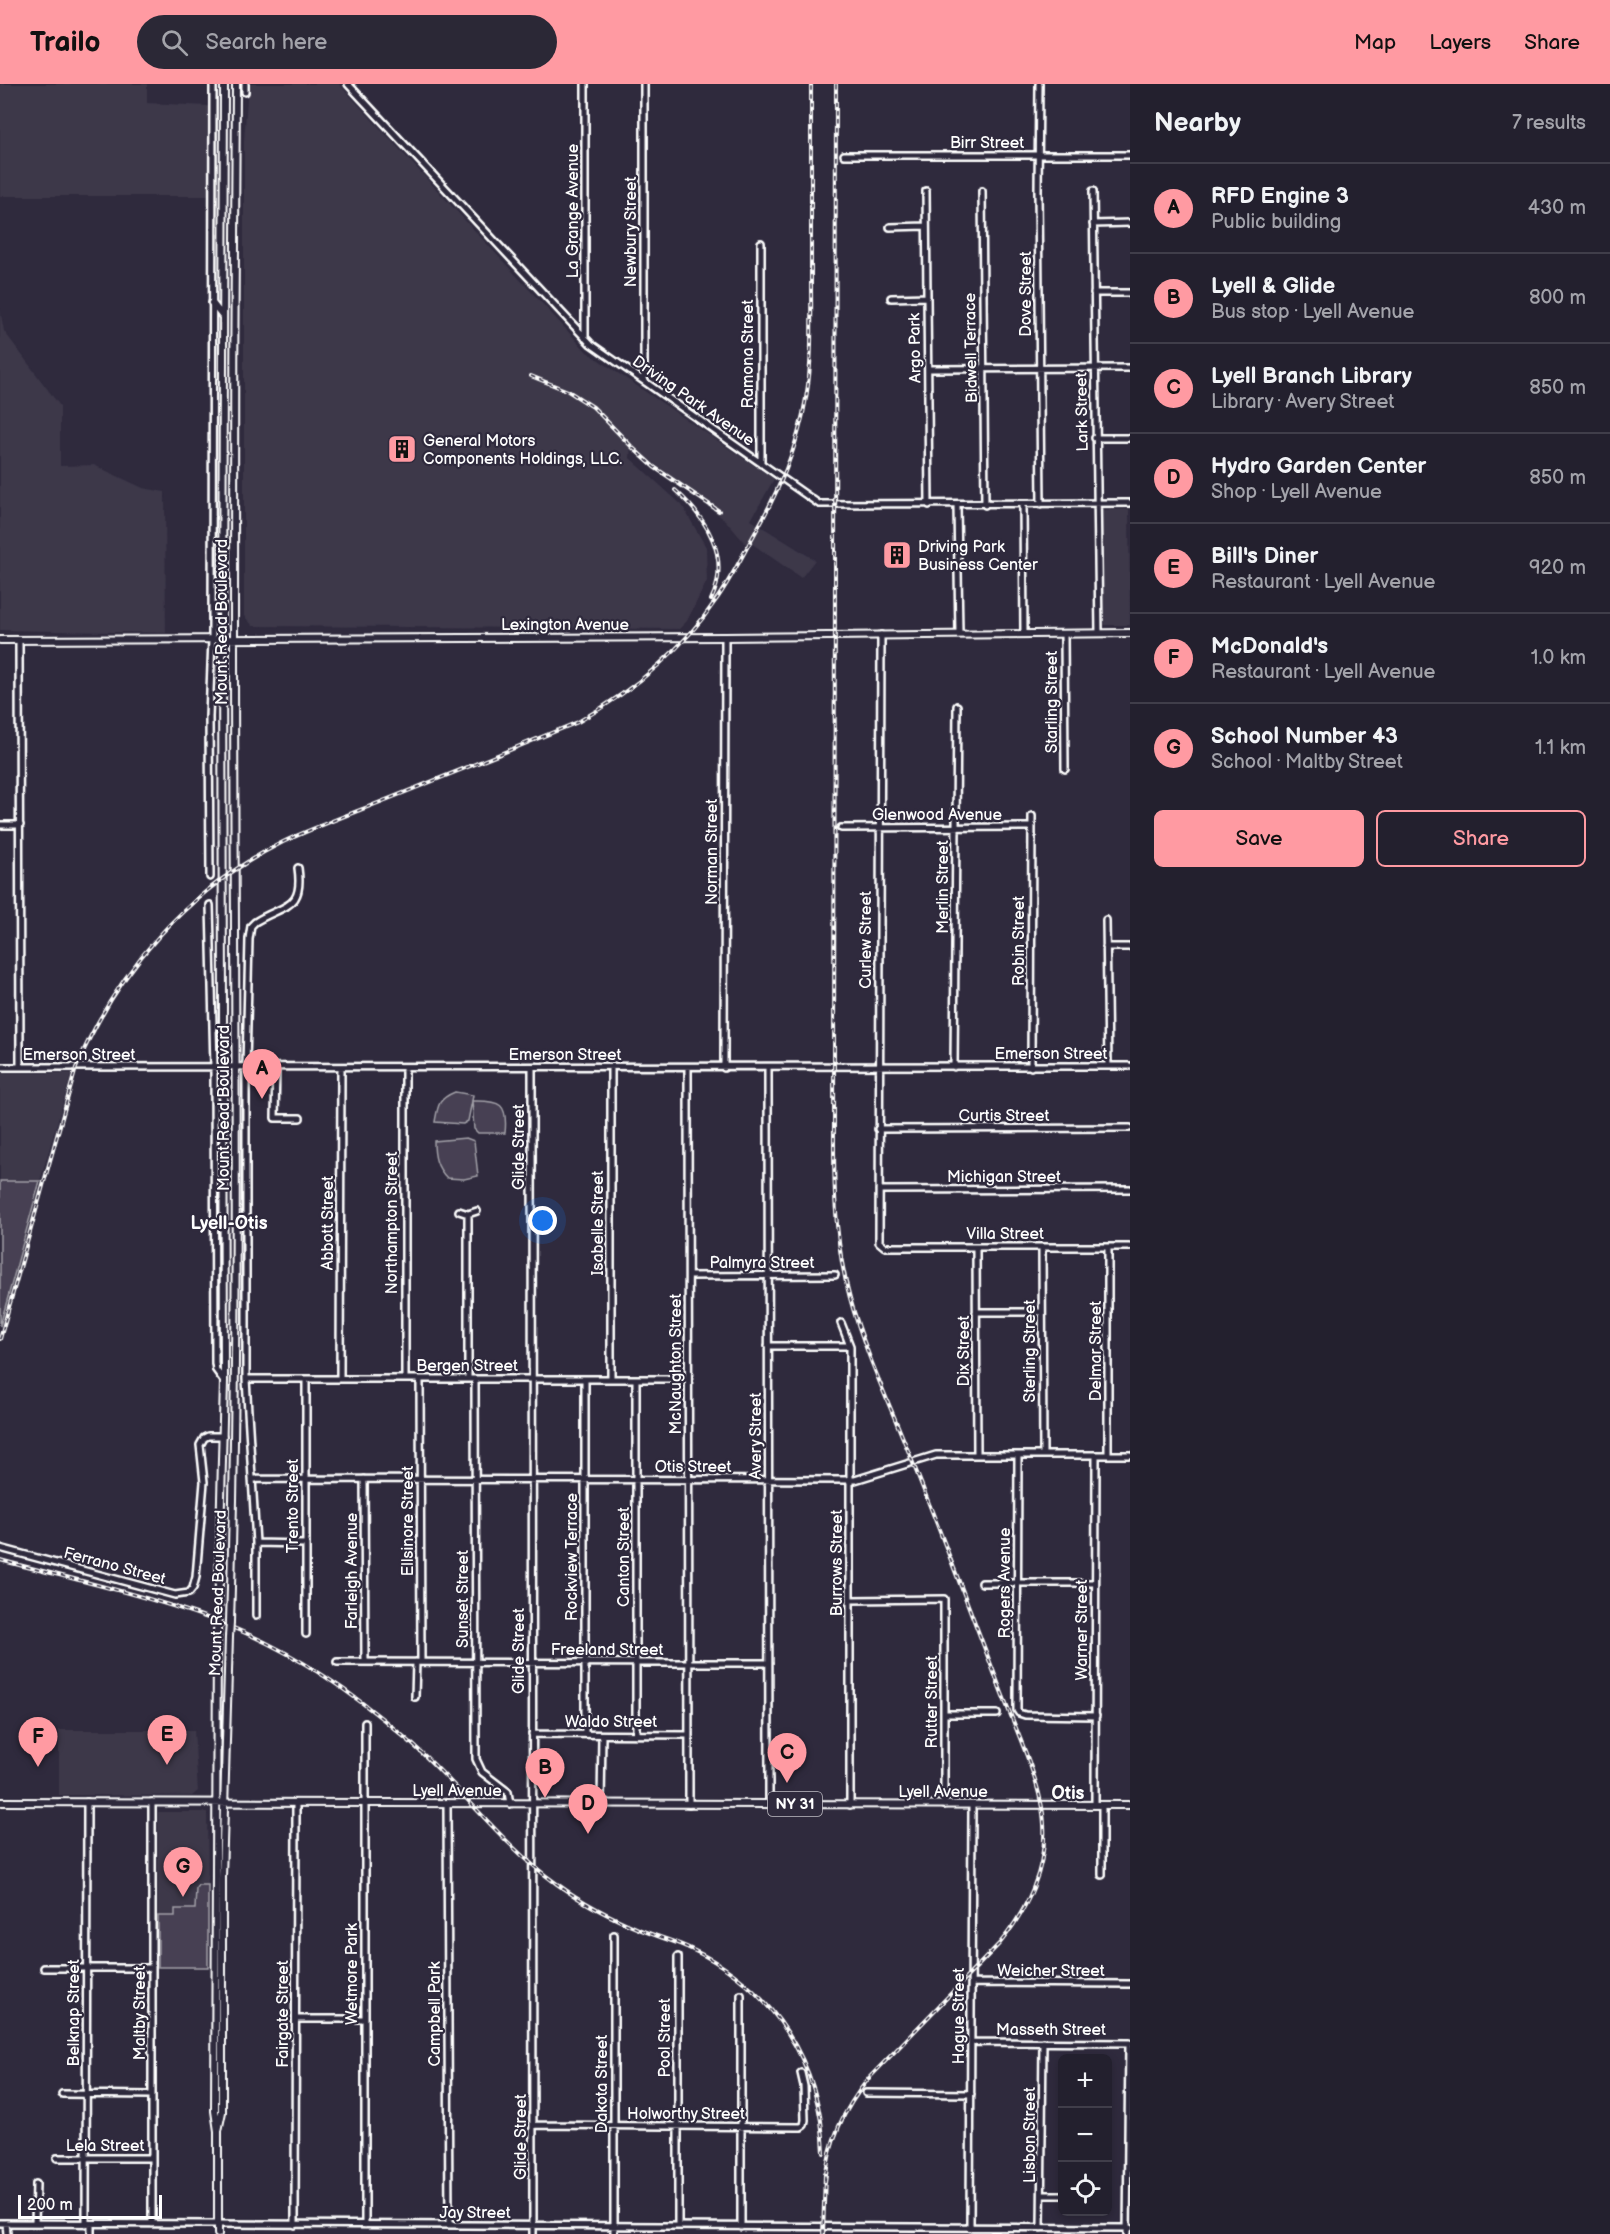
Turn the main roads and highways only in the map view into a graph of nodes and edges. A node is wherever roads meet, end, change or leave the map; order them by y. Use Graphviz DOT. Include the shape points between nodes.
graph roads {
  1 [pos="224,84"];
  2 [pos="236,84"];
  3 [pos="212,303"];
  4 [pos="224,318"];
  5 [pos="1130,633"];
  6 [pos="222,639"];
  7 [pos="234,639"];
  8 [pos="0,640"];
  9 [pos="235,1415"];
  10 [pos="223,1436"];
  11 [pos="235,1457"];
  12 [pos="0,1802"];
  13 [pos="215,1803"];
  14 [pos="225,1803"];
  15 [pos="1130,1805"];
  16 [pos="218,2131"];
  17 [pos="218,2234"];
  1 -- 4 [label="main road, Mount Read Boulevard"];
  2 -- 7 [label="main road, Mount Read Boulevard"];
  3 -- 4 [label="main road"];
  4 -- 6 [label="main road, Mount Read Boulevard"];
  5 -- 7 [label="main road, Lexington Avenue"];
  6 -- 7 [label="main road, Lexington Avenue"];
  6 -- 8 [label="main road, Lexington Avenue"];
  6 -- 10 [label="main road, Mount Read Boulevard"];
  7 -- 9 [label="main road, Mount Read Boulevard"];
  9 -- 10 [label="main road"];
  9 -- 11 [label="main road, Mount Read Boulevard"];
  10 -- 11 [label="main road"];
  10 -- 13 [label="main road, Mount Read Boulevard, bridge"];
  11 -- 14 [label="main road, Mount Read Boulevard, bridge"];
  12 -- 13 [label="main road, Lyell Avenue / NY 31"];
  13 -- 14 [label="main road, Lyell Avenue / NY 31"];
  13 -- 16 [label="main road, Mount Read Boulevard" via="214,2111"];
  14 -- 15 [label="main road, Lyell Avenue / NY 31"];
  14 -- 16 [label="main road, Mount Read Boulevard" via="222,2112"];
  16 -- 17 [label="main road, Mount Read Boulevard"];
}
